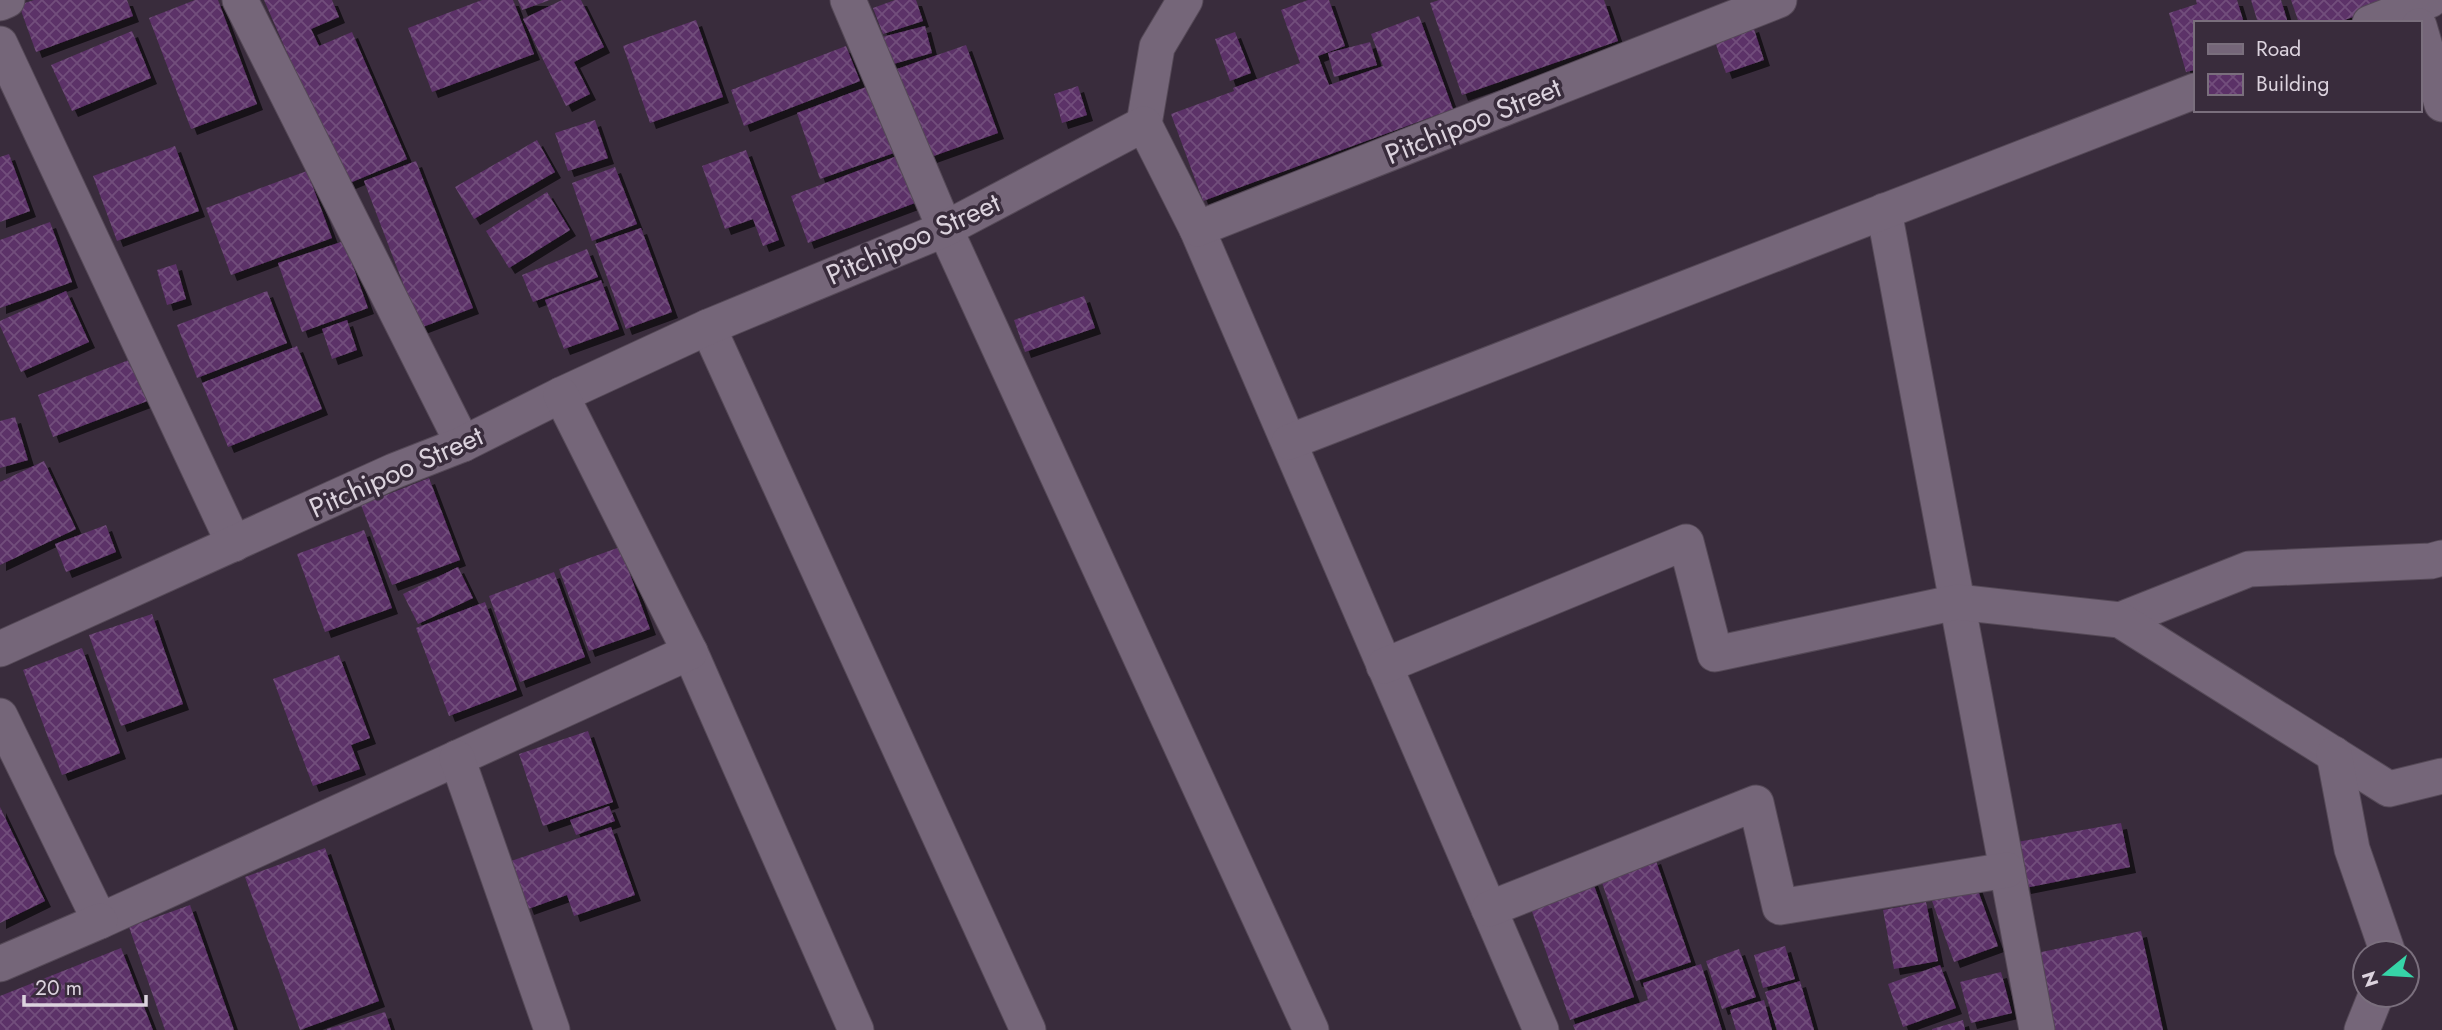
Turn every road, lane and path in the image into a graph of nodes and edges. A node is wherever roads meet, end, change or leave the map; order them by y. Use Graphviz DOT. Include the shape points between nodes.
graph roads {
  1 [pos="7,0"];
  2 [pos="240,0"];
  3 [pos="848,0"];
  4 [pos="1185,0"];
  5 [pos="1779,0"];
  6 [pos="0,3"];
  7 [pos="2420,14"];
  8 [pos="2381,21"];
  9 [pos="0,44"];
  10 [pos="2194,91"];
  11 [pos="2442,104"];
  12 [pos="1144,124"];
  13 [pos="1884,211"];
  14 [pos="945,229"];
  15 [pos="1197,229"];
  16 [pos="708,327"];
  17 [pos="561,395"];
  18 [pos="1289,442"];
  19 [pos="463,444"];
  20 [pos="233,544"];
  21 [pos="2442,558"];
  22 [pos="1957,602"];
  23 [pos="2120,620"];
  24 [pos="0,649"];
  25 [pos="690,652"];
  26 [pos="1384,666"];
  27 [pos="0,716"];
  28 [pos="2334,754"];
  29 [pos="457,758"];
  30 [pos="2442,776"];
  31 [pos="2007,870"];
  32 [pos="1489,909"];
  33 [pos="100,921"];
  34 [pos="2383,939"];
  35 [pos="0,964"];
  36 [pos="2370,1009"];
  37 [pos="552,1030"];
  38 [pos="856,1030"];
  39 [pos="1028,1030"];
  40 [pos="1311,1030"];
  41 [pos="1541,1030"];
  42 [pos="2037,1030"];
  43 [pos="2362,1030"];
  1 -- 6 [label="street"];
  2 -- 19 [label="street"];
  3 -- 14 [label="street"];
  4 -- 12 [label="street" via="1157,47"];
  5 -- 15 [label="street, Pitchipoo Street"];
  7 -- 8 [label="street"];
  7 -- 11 [label="street"];
  9 -- 20 [label="street"];
  10 -- 13 [label="street"];
  12 -- 14 [label="street, Pitchipoo Street"];
  12 -- 15 [label="street"];
  13 -- 18 [label="street"];
  13 -- 22 [label="street"];
  14 -- 16 [label="street, Pitchipoo Street"];
  14 -- 40 [label="street"];
  15 -- 18 [label="street"];
  16 -- 17 [label="street, Pitchipoo Street"];
  16 -- 39 [label="street"];
  17 -- 19 [label="street, Pitchipoo Street"];
  17 -- 25 [label="street"];
  18 -- 26 [label="street"];
  19 -- 20 [label="street, Pitchipoo Street"];
  20 -- 24 [label="street, Pitchipoo Street"];
  21 -- 23 [label="street" via="2249,569"];
  22 -- 23 [label="street"];
  22 -- 26 [label="street" via="1715,654 1686,542"];
  22 -- 31 [label="street"];
  23 -- 28 [label="street"];
  25 -- 29 [label="street"];
  25 -- 38 [label="street"];
  26 -- 32 [label="street"];
  27 -- 33 [label="street"];
  28 -- 30 [label="street" via="2389,789"];
  28 -- 34 [label="street" via="2352,849"];
  29 -- 33 [label="street"];
  29 -- 37 [label="street"];
  31 -- 32 [label="street" via="1780,907 1756,803"];
  31 -- 42 [label="street"];
  32 -- 41 [label="street"];
  33 -- 35 [label="street"];
  36 -- 43 [label="street"];
}
